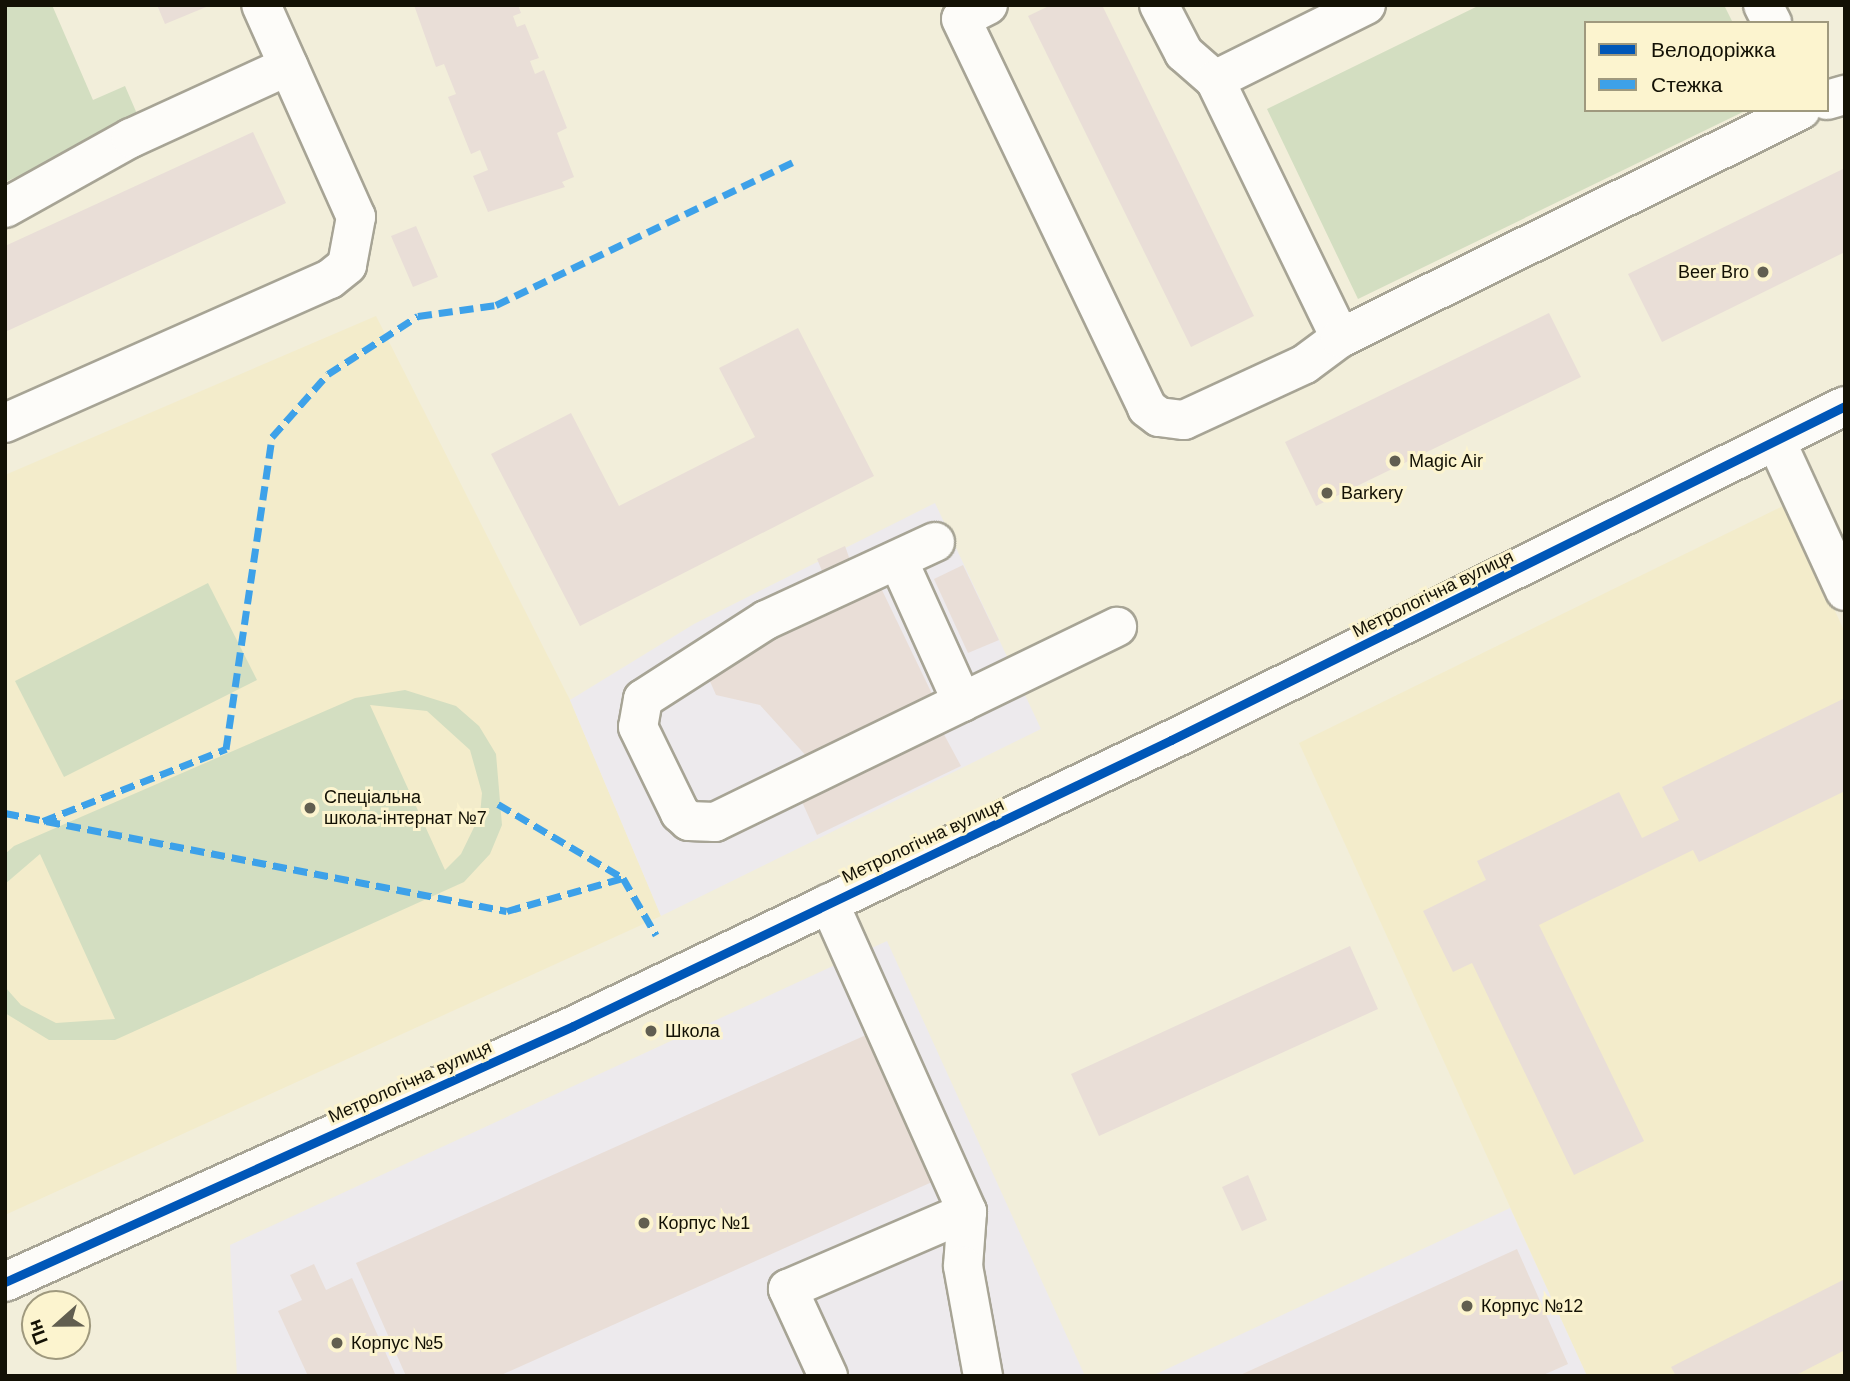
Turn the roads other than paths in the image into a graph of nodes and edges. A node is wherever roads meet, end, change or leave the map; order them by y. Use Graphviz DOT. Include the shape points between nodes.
graph roads {
  1 [pos="261,5"];
  2 [pos="1159,5"];
  3 [pos="1366,5"];
  4 [pos="1763,5"];
  5 [pos="968,10"];
  6 [pos="1771,21"];
  7 [pos="288,66"];
  8 [pos="1215,80"];
  9 [pos="1797,112"];
  10 [pos="5,208"];
  11 [pos="1340,338"];
  12 [pos="1845,406"];
  13 [pos="5,423"];
  14 [pos="1776,441"];
  15 [pos="934,542"];
  16 [pos="898,560"];
  17 [pos="1845,591"];
  18 [pos="1117,627"];
  19 [pos="962,702"];
  20 [pos="829,903"];
  21 [pos="967,1212"];
  22 [pos="5,1282"];
  23 [pos="828,1376"];
  24 [pos="983,1376"];
  1 -- 7 [label="street"];
  2 -- 8 [label="street" via="1184,53"];
  3 -- 8 [label="street"];
  4 -- 6 [label="street"];
  5 -- 11 [label="street" via="1147,408 1159,417 1184,420 1305,364"];
  7 -- 10 [label="street" via="131,138"];
  7 -- 13 [label="street" via="356,218 347,265 330,279"];
  8 -- 11 [label="street"];
  9 -- 11 [label="street"];
  12 -- 14 [label="street, Метрологічна вулиця"];
  14 -- 17 [label="street"];
  14 -- 20 [label="street, Метрологічна вулиця"];
  15 -- 16 [label="street"];
  16 -- 19 [label="street"];
  16 -- 19 [label="street" via="766,620 653,688 643,699 638,726 680,813 703,824"];
  18 -- 19 [label="street"];
  20 -- 21 [label="street"];
  20 -- 22 [label="street, Метрологічна вулиця"];
  21 -- 23 [label="street" via="788,1289"];
  21 -- 24 [label="street" via="963,1266"];
}
